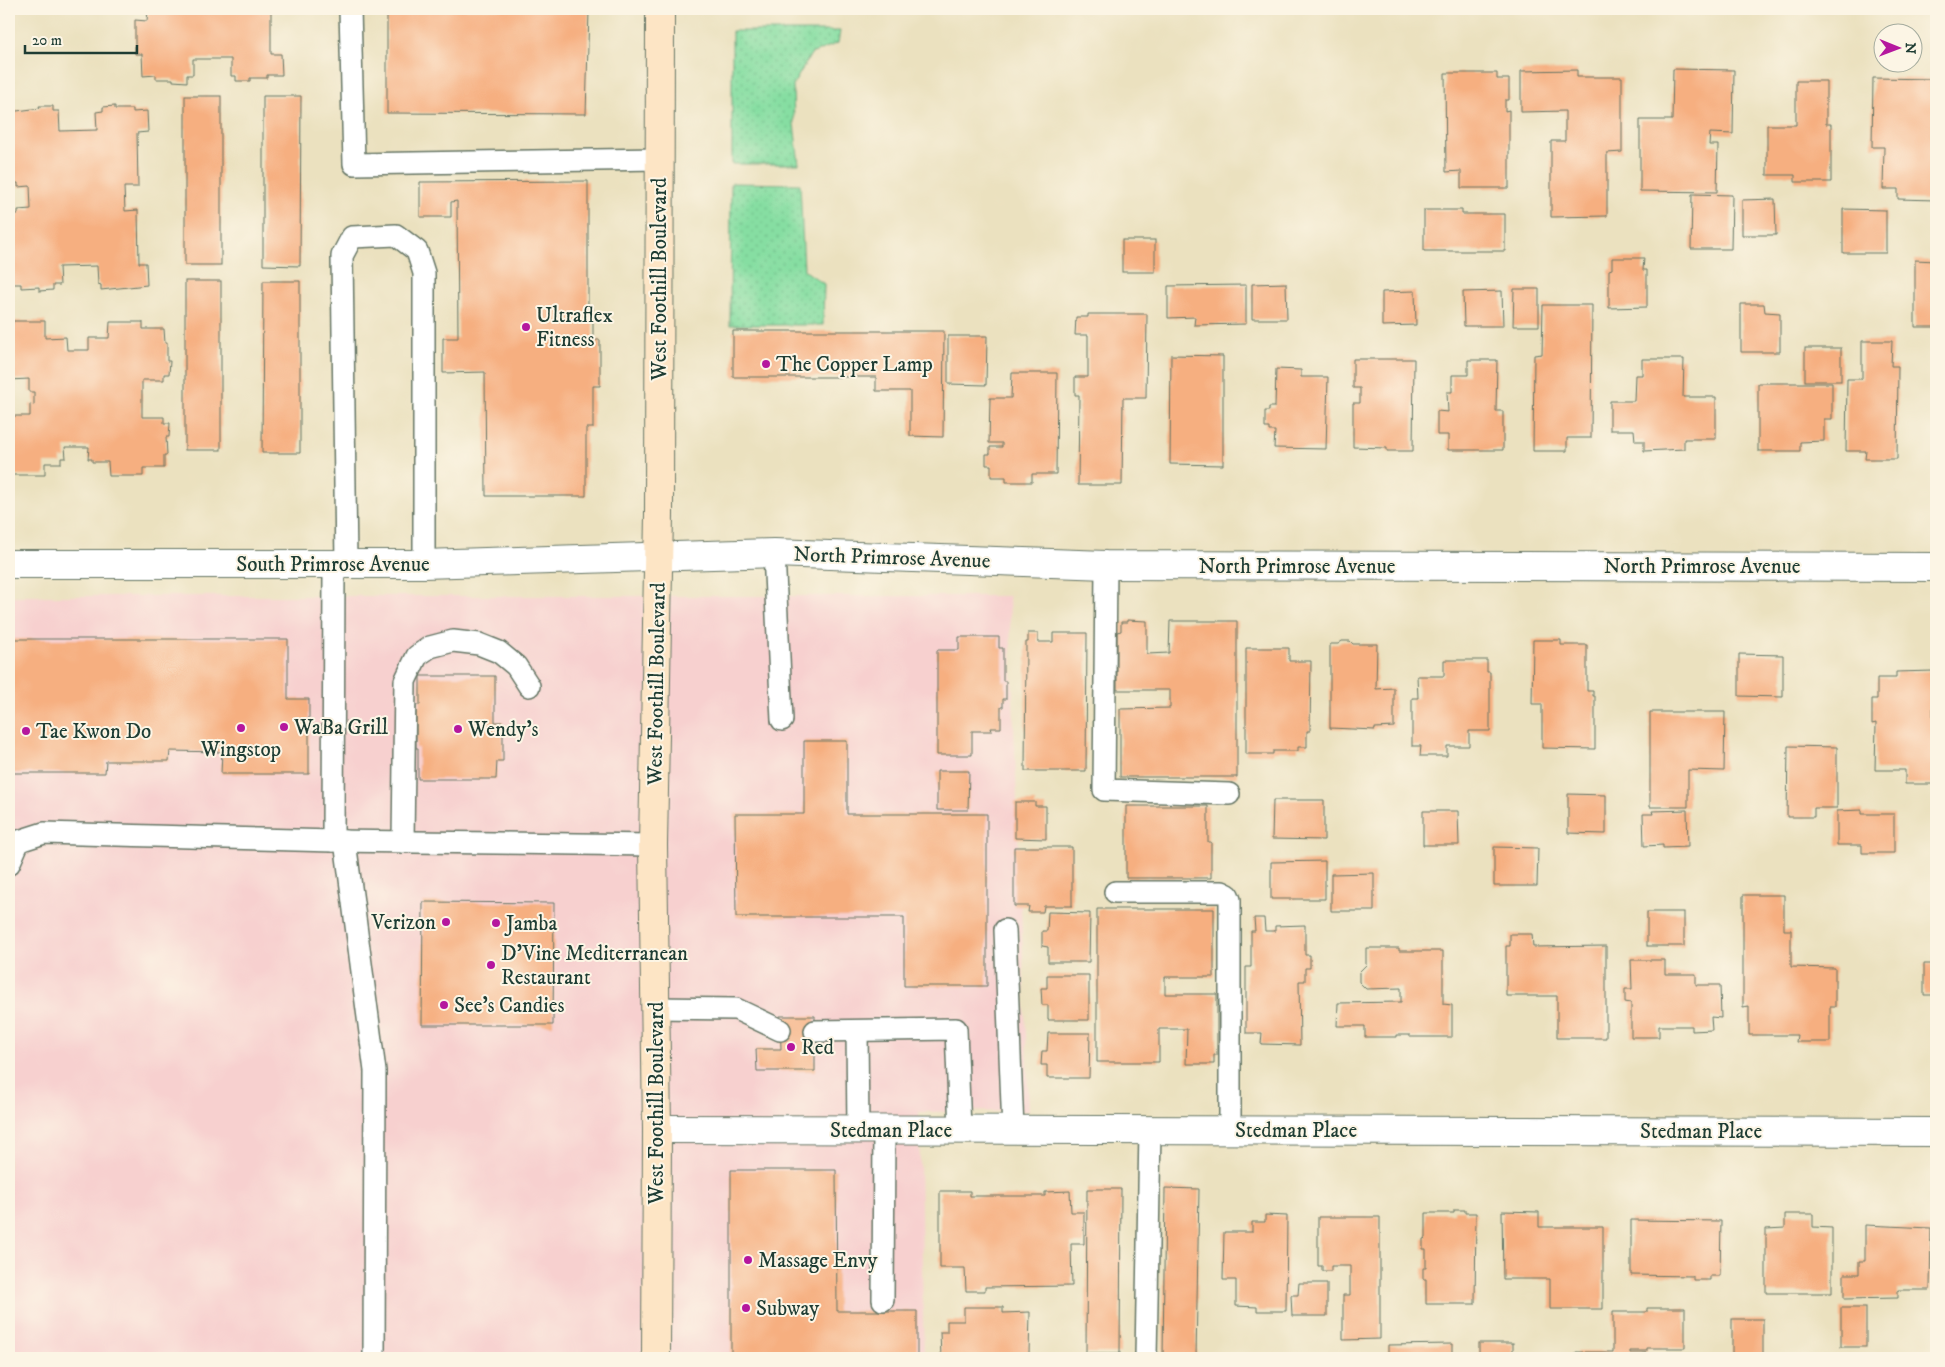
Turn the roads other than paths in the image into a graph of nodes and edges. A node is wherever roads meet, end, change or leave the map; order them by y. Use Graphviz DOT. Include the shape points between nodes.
graph roads {
  1 [pos="350,9"];
  2 [pos="660,9"];
  3 [pos="659,159"];
  4 [pos="774,553"];
  5 [pos="658,557"];
  6 [pos="9,564"];
  7 [pos="340,564"];
  8 [pos="424,564"];
  9 [pos="1106,565"];
  10 [pos="1936,566"];
  11 [pos="529,686"];
  12 [pos="782,720"];
  13 [pos="1229,794"];
  14 [pos="339,841"];
  15 [pos="403,842"];
  16 [pos="653,845"];
  17 [pos="9,864"];
  18 [pos="1115,892"];
  19 [pos="1005,930"];
  20 [pos="655,1008"];
  21 [pos="780,1030"];
  22 [pos="815,1031"];
  23 [pos="857,1031"];
  24 [pos="657,1129"];
  25 [pos="871,1130"];
  26 [pos="960,1130"];
  27 [pos="1013,1130"];
  28 [pos="1150,1130"];
  29 [pos="1230,1130"];
  30 [pos="1936,1132"];
  31 [pos="883,1300"];
  32 [pos="374,1358"];
  33 [pos="656,1358"];
  34 [pos="1146,1358"];
  1 -- 3 [label="lane" via="354,164"];
  2 -- 3 [label="main road, West Foothill Boulevard"];
  3 -- 5 [label="main road, West Foothill Boulevard"];
  4 -- 5 [label="street, North Primrose Avenue"];
  4 -- 9 [label="street, North Primrose Avenue"];
  4 -- 12 [label="lane"];
  5 -- 8 [label="street, South Primrose Avenue"];
  5 -- 16 [label="main road, West Foothill Boulevard"];
  6 -- 7 [label="street, South Primrose Avenue"];
  7 -- 8 [label="street, South Primrose Avenue"];
  7 -- 8 [label="lane" via="342,256 352,237 388,234 396,234 417,251 424,273"];
  7 -- 14 [label="lane"];
  9 -- 10 [label="street, North Primrose Avenue"];
  9 -- 13 [label="lane" via="1104,790"];
  11 -- 15 [label="lane" via="516,666 499,652 479,644 453,641 430,647 417,656 405,681"];
  14 -- 15 [label="lane"];
  14 -- 17 [label="lane" via="44,833 19,841"];
  14 -- 32 [label="lane" via="375,1071"];
  15 -- 16 [label="lane"];
  16 -- 20 [label="main road, West Foothill Boulevard"];
  18 -- 29 [label="lane" via="1222,892 1228,895"];
  19 -- 27 [label="lane"];
  20 -- 21 [label="lane" via="736,1009"];
  20 -- 24 [label="main road, West Foothill Boulevard"];
  22 -- 23 [label="lane"];
  23 -- 25 [label="lane"];
  23 -- 26 [label="lane" via="956,1029"];
  24 -- 25 [label="street, Stedman Place"];
  24 -- 33 [label="main road, West Foothill Boulevard"];
  25 -- 26 [label="street, Stedman Place"];
  25 -- 31 [label="lane"];
  26 -- 27 [label="street, Stedman Place"];
  27 -- 28 [label="street, Stedman Place"];
  28 -- 29 [label="street, Stedman Place"];
  28 -- 34 [label="lane"];
  29 -- 30 [label="street, Stedman Place"];
}
